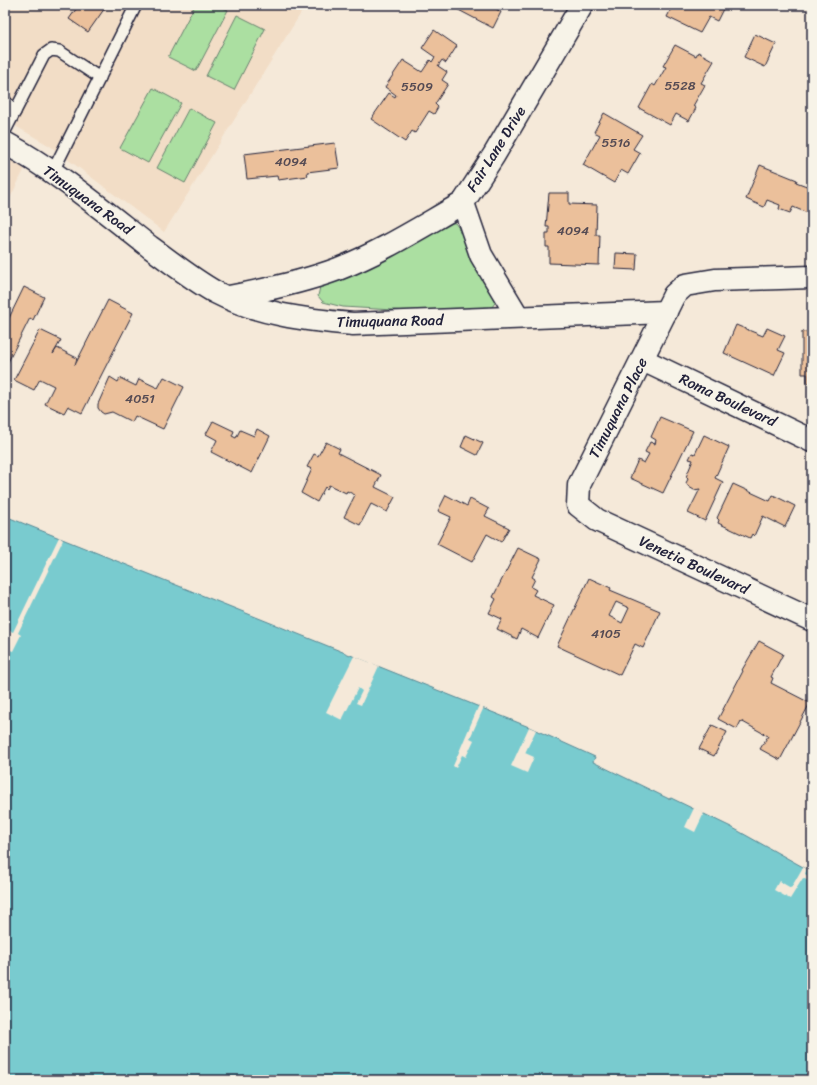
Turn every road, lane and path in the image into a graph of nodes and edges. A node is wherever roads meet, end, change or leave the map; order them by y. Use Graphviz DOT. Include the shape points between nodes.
graph roads {
  1 [pos="136,5"];
  2 [pos="582,5"];
  3 [pos="100,78"];
  4 [pos="5,101"];
  5 [pos="14,112"];
  6 [pos="5,130"];
  7 [pos="5,143"];
  8 [pos="52,173"];
  9 [pos="463,203"];
  10 [pos="812,277"];
  11 [pos="229,297"];
  12 [pos="666,312"];
  13 [pos="518,317"];
  14 [pos="643,360"];
  15 [pos="812,441"];
  16 [pos="578,505"];
  17 [pos="812,620"];
  1 -- 3 [label="lane"];
  2 -- 9 [label="street, Fair Lane Drive"];
  3 -- 5 [label="lane" via="59,51 51,50 44,55"];
  3 -- 8 [label="lane"];
  4 -- 5 [label="lane"];
  5 -- 6 [label="lane"];
  7 -- 8 [label="street, Timuquana Road"];
  8 -- 11 [label="street, Timuquana Road" via="169,261 215,292"];
  9 -- 11 [label="street" via="339,269 276,288"];
  9 -- 13 [label="street, Fair Lane Drive" via="481,254"];
  10 -- 12 [label="street" via="715,280 685,286 674,295"];
  11 -- 13 [label="street, Timuquana Road" via="264,311 303,320 352,324"];
  12 -- 13 [label="street, Timuquana Road"];
  12 -- 14 [label="street, Timuquana Place"];
  14 -- 15 [label="street, Roma Boulevard"];
  14 -- 16 [label="street, Timuquana Place" via="579,485"];
  16 -- 17 [label="street, Venetia Boulevard" via="597,520"];
}
